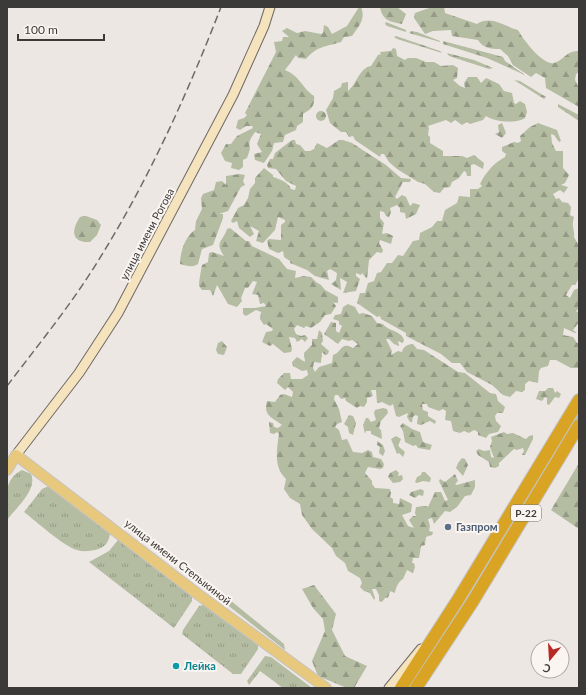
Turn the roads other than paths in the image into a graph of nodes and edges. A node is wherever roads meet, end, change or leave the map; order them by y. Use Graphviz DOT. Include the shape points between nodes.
graph roads {
  1 [pos="270,7"];
  2 [pos="579,400"];
  3 [pos="579,425"];
  4 [pos="12,459"];
  5 [pos="7,470"];
  6 [pos="473,601"];
  7 [pos="441,625"];
  8 [pos="326,688"];
  9 [pos="389,688"];
  10 [pos="401,688"];
  11 [pos="416,688"];
  12 [pos="421,688"];
  1 -- 4 [label="main road, улица имени Рогова" via="233,94 118,313 79,373"];
  2 -- 7 [label="highway, Р-22"];
  3 -- 6 [label="highway, Р-22"];
  4 -- 5 [label="main road"];
  4 -- 8 [label="main road, улица имени Степыкиной"];
  6 -- 11 [label="highway, Р-22"];
  6 -- 12 [label="main road, Р-22"];
  7 -- 9 [label="main road"];
  7 -- 10 [label="highway, Р-22"];
}
